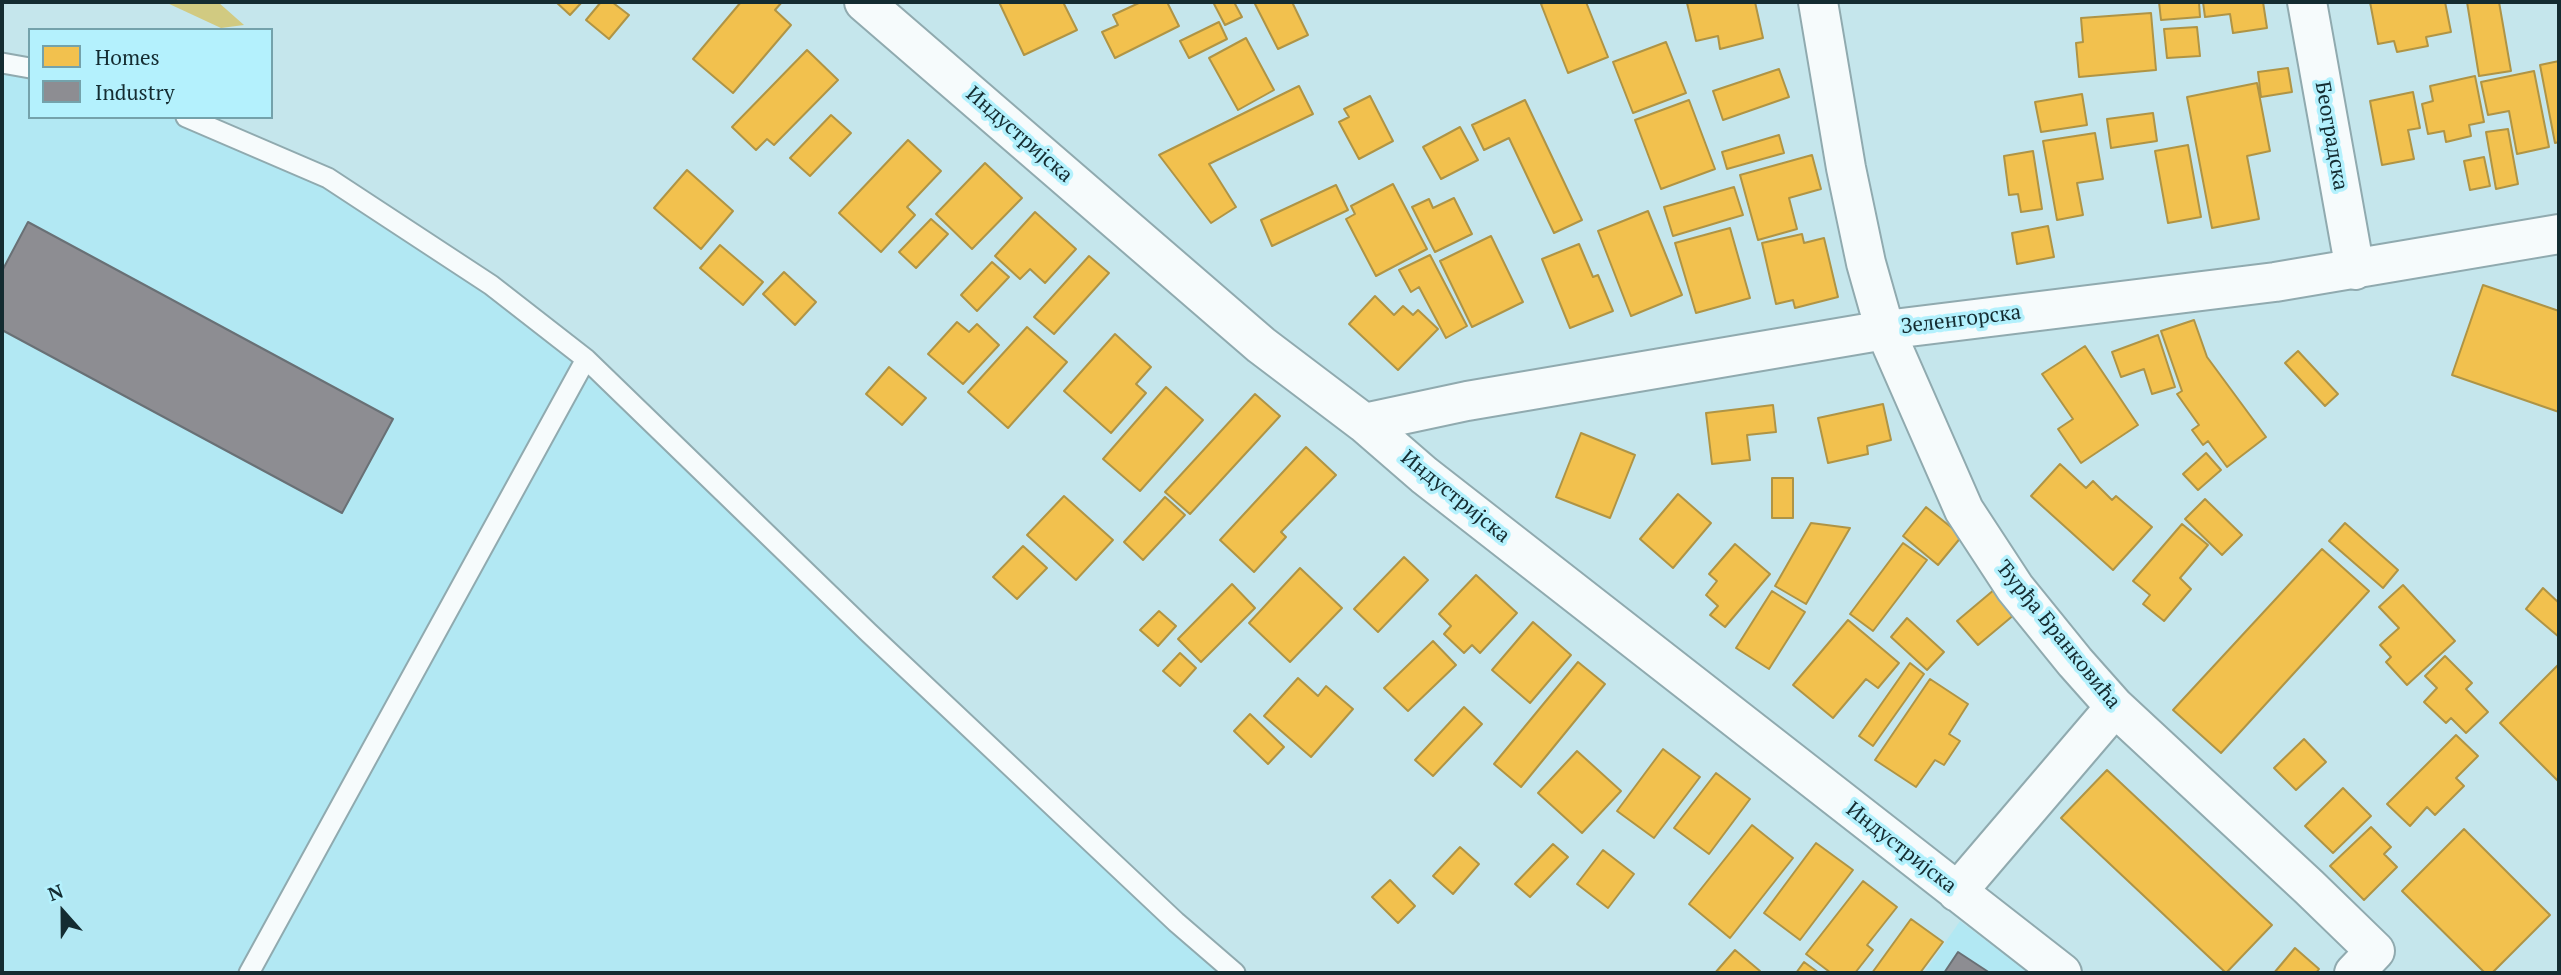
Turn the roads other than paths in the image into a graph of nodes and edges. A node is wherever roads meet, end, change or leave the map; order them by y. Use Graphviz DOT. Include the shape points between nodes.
graph roads {
  1 [pos="864,2"];
  2 [pos="1818,2"];
  3 [pos="2307,2"];
  4 [pos="2,64"];
  5 [pos="28,68"];
  6 [pos="191,119"];
  7 [pos="2559,234"];
  8 [pos="2355,270"];
  9 [pos="1885,330"];
  10 [pos="586,359"];
  11 [pos="1364,423"];
  12 [pos="2115,707"];
  13 [pos="1957,892"];
  14 [pos="249,973"];
  15 [pos="1235,973"];
  16 [pos="2062,973"];
  17 [pos="2354,973"];
  1 -- 11 [label="street, Индустријска" via="1261,345"];
  2 -- 9 [label="street, Ђурђа Бранковића" via="1846,168"];
  3 -- 8 [label="street, Београдска"];
  4 -- 5 [label="lane"];
  6 -- 10 [label="lane" via="328,178 491,285"];
  7 -- 8 [label="street, Зеленгорска"];
  8 -- 9 [label="street, Зеленгорска"];
  9 -- 11 [label="street, Зеленгорска" via="1467,401"];
  9 -- 12 [label="street, Ђурђа Бранковића" via="1964,510 2015,588"];
  10 -- 14 [label="lane"];
  10 -- 15 [label="lane" via="868,632"];
  11 -- 13 [label="street, Индустријска" via="1424,475"];
  12 -- 13 [label="street"];
  12 -- 17 [label="street, Ђурђа Бранковића" via="2375,951"];
  13 -- 16 [label="street, Индустријска"];
}
